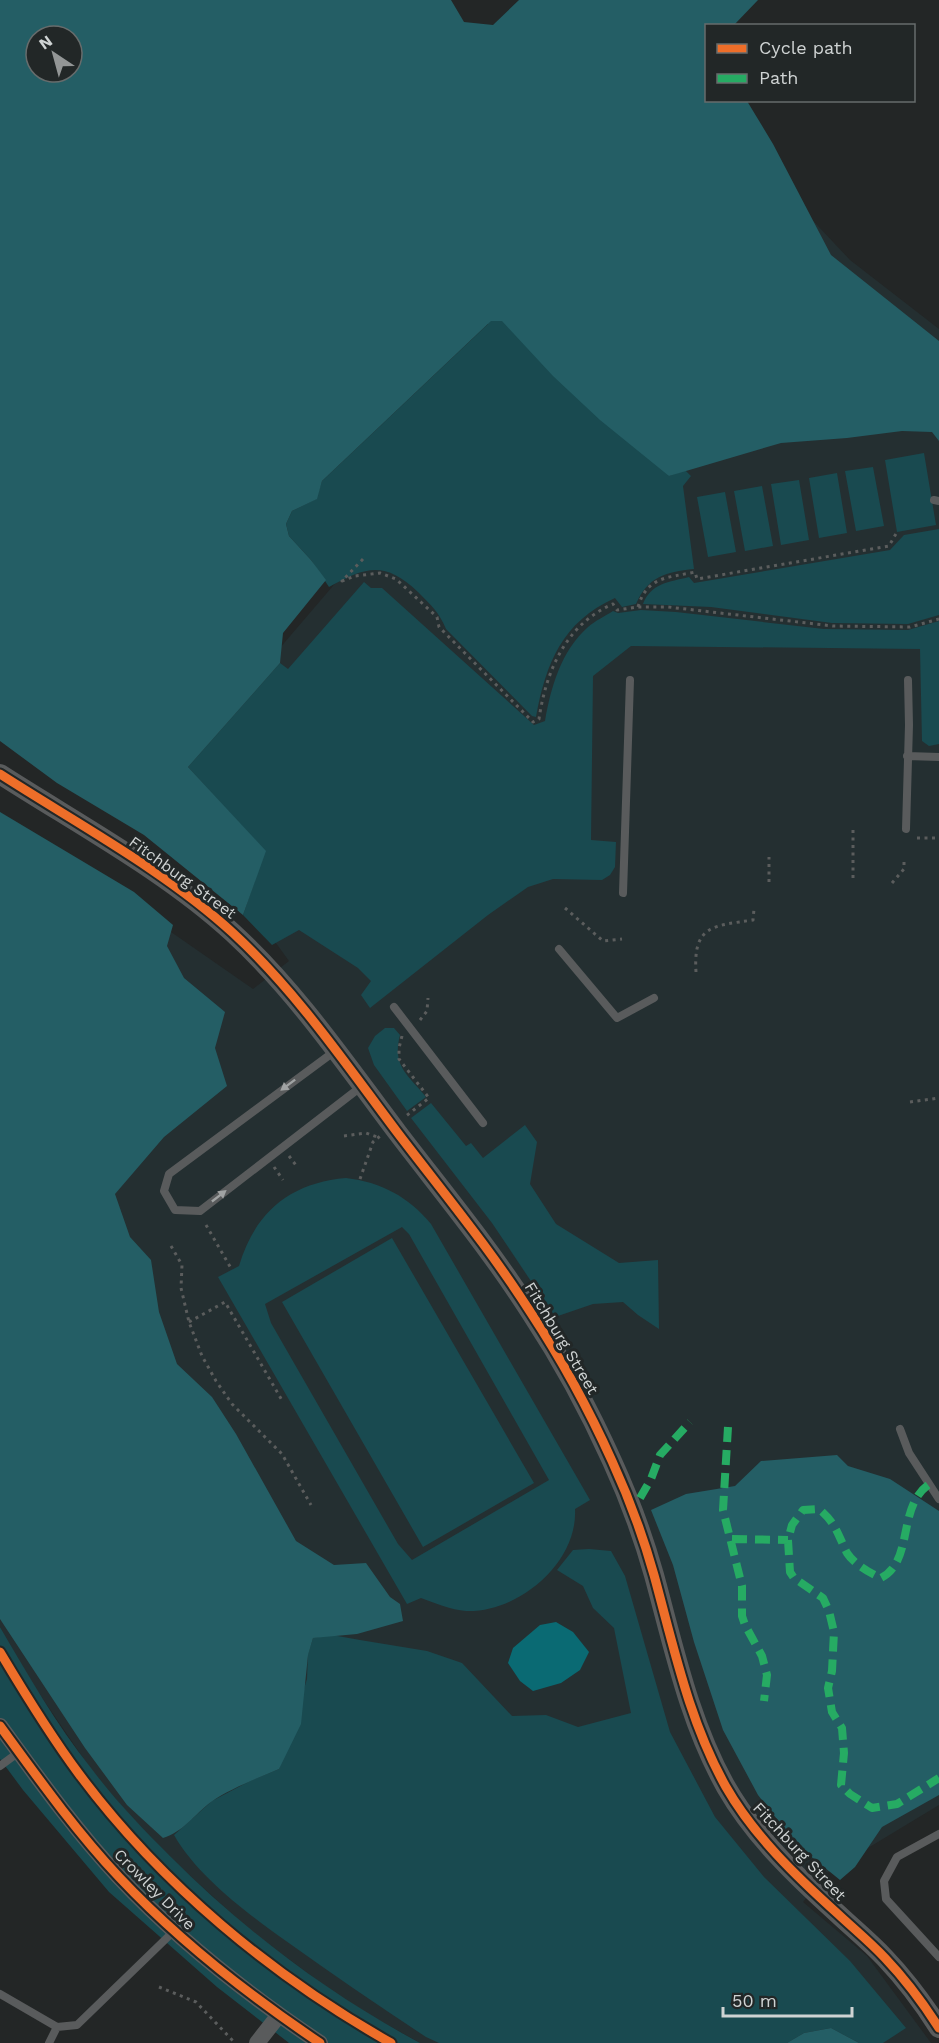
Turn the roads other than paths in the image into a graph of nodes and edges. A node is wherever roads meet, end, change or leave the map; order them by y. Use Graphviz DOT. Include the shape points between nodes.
graph roads {
  1 [pos="630,680"];
  2 [pos="908,680"];
  3 [pos="907,756"];
  4 [pos="939,757"];
  5 [pos="1,774"];
  6 [pos="906,829"];
  7 [pos="623,894"];
  8 [pos="559,949"];
  9 [pos="654,998"];
  10 [pos="394,1007"];
  11 [pos="336,1051"];
  12 [pos="362,1086"];
  13 [pos="483,1123"];
  14 [pos="900,1429"];
  15 [pos="939,1499"];
  16 [pos="0,1726"];
  17 [pos="19,1752"];
  18 [pos="0,1766"];
  19 [pos="939,1834"];
  20 [pos="174,1931"];
  21 [pos="939,1957"];
  22 [pos="0,1994"];
  23 [pos="279,2015"];
  24 [pos="937,2018"];
  25 [pos="57,2027"];
  26 [pos="49,2043"];
  27 [pos="257,2043"];
  28 [pos="320,2043"];
  1 -- 7 [label="lane"];
  2 -- 3 [label="lane"];
  3 -- 4 [label="lane"];
  3 -- 6 [label="lane"];
  5 -- 11 [label="street, Fitchburg Street" via="124,852 207,911 274,975"];
  8 -- 9 [label="lane" via="617,1018"];
  10 -- 13 [label="lane"];
  11 -- 12 [label="street, Fitchburg Street"];
  11 -- 12 [label="lane, one-way" via="169,1174 164,1191 176,1210 200,1211"];
  12 -- 24 [label="street, Fitchburg Street" via="510,1282 582,1398 611,1458 654,1572 686,1696 705,1749 730,1794 762,1838 884,1957"];
  14 -- 15 [label="lane" via="909,1453"];
  16 -- 17 [label="street, Crowley Drive"];
  17 -- 18 [label="lane"];
  17 -- 20 [label="street, Crowley Drive" via="77,1830"];
  19 -- 21 [label="lane" via="897,1857 884,1881 886,1899"];
  20 -- 23 [label="street, Crowley Drive"];
  20 -- 25 [label="lane" via="77,2025"];
  22 -- 25 [label="lane"];
  23 -- 27 [label="street"];
  23 -- 28 [label="street, Crowley Drive"];
  25 -- 26 [label="lane"];
}
